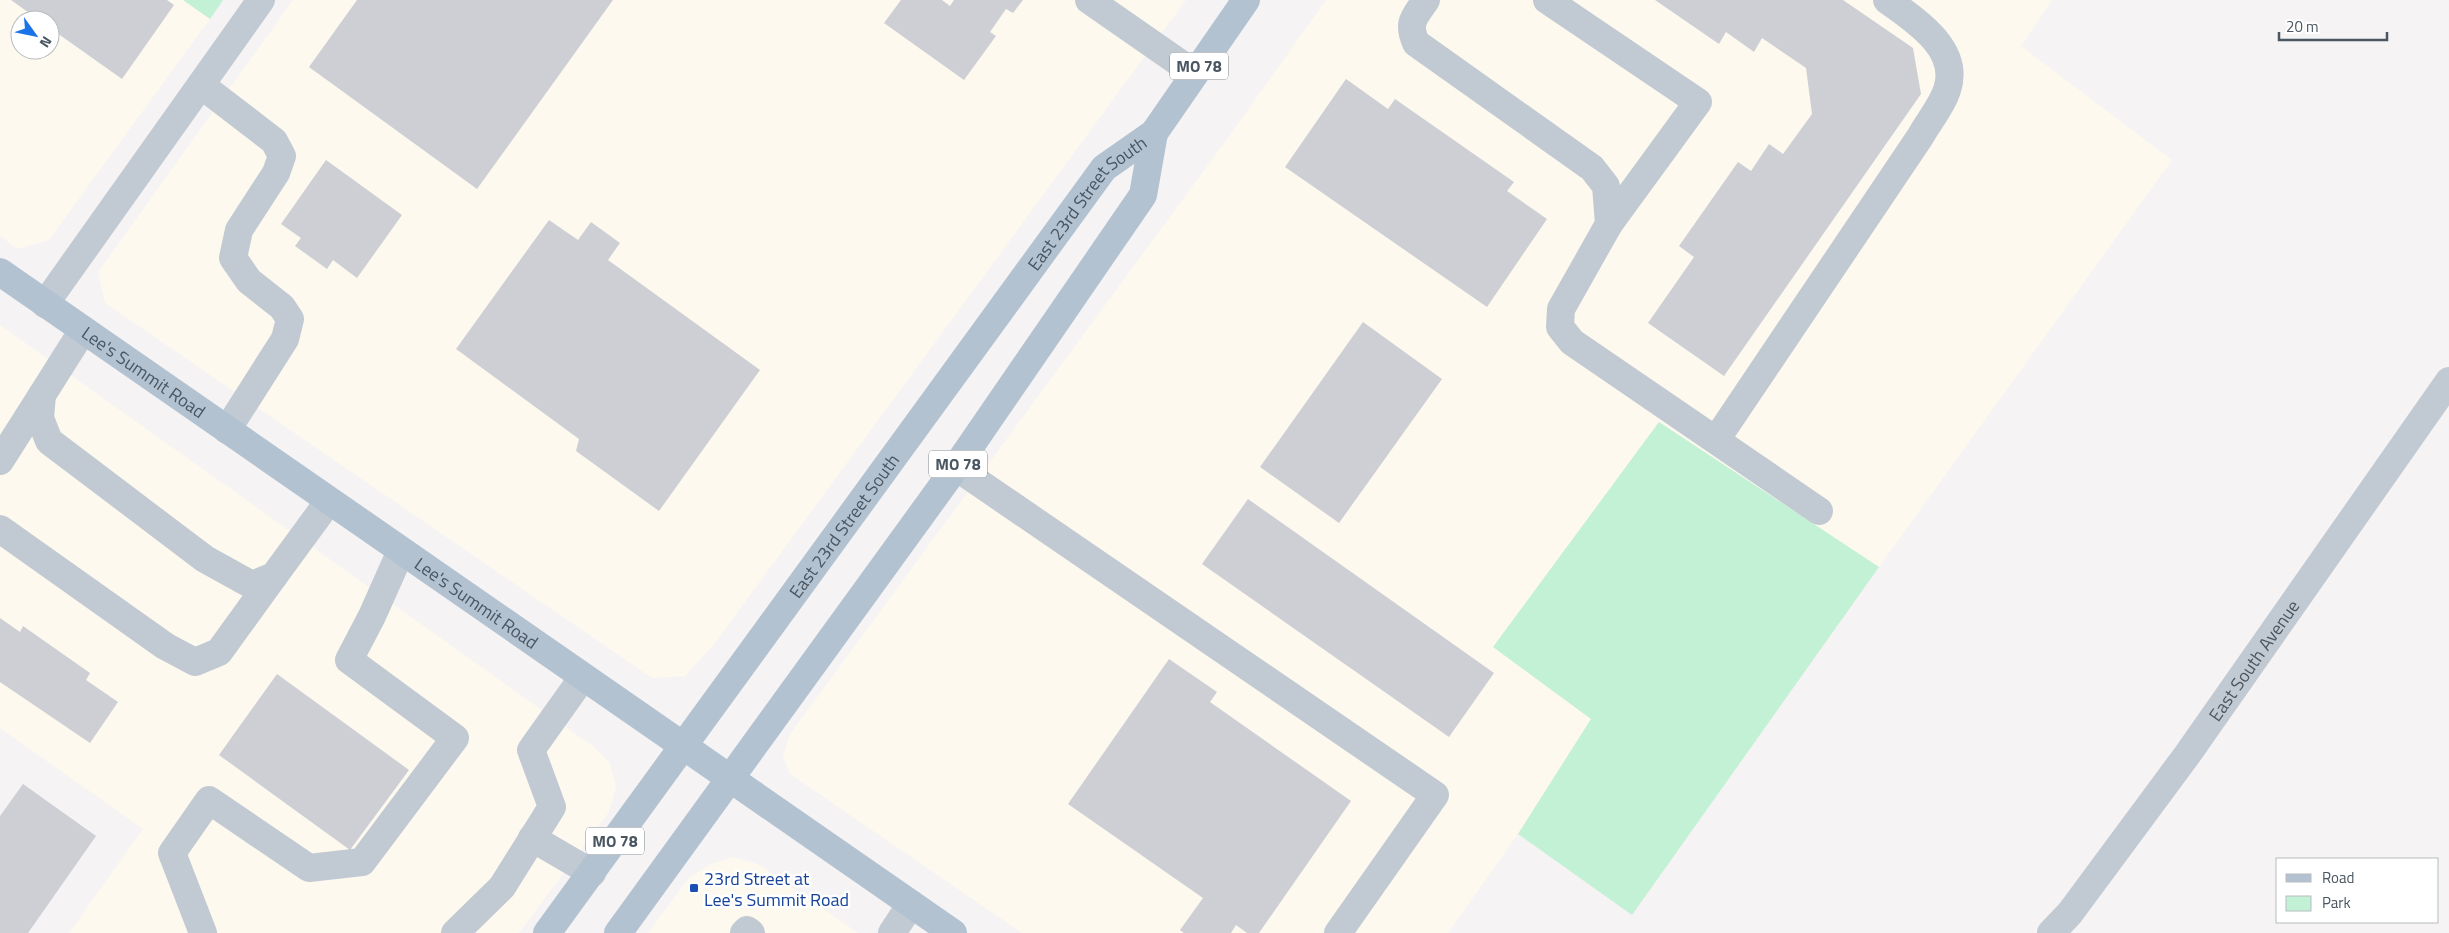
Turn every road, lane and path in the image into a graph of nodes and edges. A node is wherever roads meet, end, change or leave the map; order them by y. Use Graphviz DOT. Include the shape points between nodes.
graph roads {
  1 [pos="261,0"];
  2 [pos="1089,0"];
  3 [pos="1246,0"];
  4 [pos="1426,0"];
  5 [pos="1547,0"];
  6 [pos="1887,0"];
  7 [pos="1194,73"];
  8 [pos="201,85"];
  9 [pos="1154,133"];
  10 [pos="1609,224"];
  11 [pos="0,272"];
  12 [pos="45,304"];
  13 [pos="83,330"];
  14 [pos="2449,381"];
  15 [pos="42,395"];
  16 [pos="227,430"];
  17 [pos="1716,440"];
  18 [pos="0,460"];
  19 [pos="956,467"];
  20 [pos="329,501"];
  21 [pos="1820,511"];
  22 [pos="0,529"];
  23 [pos="401,551"];
  24 [pos="274,576"];
  25 [pos="583,677"];
  26 [pos="683,747"];
  27 [pos="729,779"];
  28 [pos="532,838"];
  29 [pos="592,873"];
  30 [pos="911,904"];
  31 [pos="460,932"];
  32 [pos="203,933"];
  33 [pos="547,933"];
  34 [pos="618,933"];
  35 [pos="744,933"];
  36 [pos="751,933"];
  37 [pos="892,933"];
  38 [pos="952,933"];
  39 [pos="1338,933"];
  40 [pos="2051,933"];
  1 -- 8 [label="street"];
  2 -- 7 [label="street"];
  3 -- 7 [label="main road, East 23rd Street South / MO 78"];
  4 -- 10 [label="street" via="1412,20 1411,31 1416,44 1592,168 1606,186"];
  5 -- 10 [label="street" via="1698,102"];
  6 -- 17 [label="street" via="1926,28 1940,48 1949,62 1948,89 1920,137"];
  7 -- 9 [label="main road, East 23rd Street South / MO 78"];
  8 -- 12 [label="street"];
  8 -- 16 [label="street" via="274,141 282,156 276,173 239,230 233,258 249,281 282,307 290,319 285,339"];
  9 -- 19 [label="main road, East 23rd Street South / MO 78" via="1143,194"];
  9 -- 26 [label="main road, East 23rd Street South / MO 78" via="1104,168"];
  10 -- 17 [label="street" via="1561,309 1560,327 1572,342"];
  11 -- 12 [label="main road, Lee's Summit Road"];
  12 -- 13 [label="main road, Lee's Summit Road"];
  13 -- 15 [label="street"];
  13 -- 16 [label="main road, Lee's Summit Road"];
  14 -- 40 [label="street, East South Avenue" via="2187,755 2070,913"];
  15 -- 18 [label="street"];
  15 -- 24 [label="street" via="40,418 49,441 205,559 252,585"];
  16 -- 20 [label="main road, Lee's Summit Road"];
  17 -- 21 [label="street"];
  19 -- 27 [label="main road, East 23rd Street South / MO 78"];
  19 -- 39 [label="street" via="1434,795"];
  20 -- 23 [label="main road, Lee's Summit Road"];
  20 -- 24 [label="street"];
  22 -- 24 [label="street" via="165,646 195,662 219,652"];
  23 -- 25 [label="main road, Lee's Summit Road"];
  23 -- 32 [label="street" via="349,660 455,738 362,862 309,868 209,800 172,853"];
  25 -- 26 [label="main road, Lee's Summit Road"];
  25 -- 28 [label="street" via="531,750 552,807"];
  26 -- 27 [label="main road, Lee's Summit Road"];
  26 -- 29 [label="main road, East 23rd Street South / MO 78"];
  27 -- 30 [label="main road, Lee's Summit Road"];
  27 -- 34 [label="main road, East 23rd Street South / MO 78"];
  28 -- 29 [label="street"];
  28 -- 31 [label="street" via="502,887"];
  29 -- 33 [label="main road, East 23rd Street South / MO 78"];
  30 -- 37 [label="street"];
  30 -- 38 [label="main road, Lee's Summit Road"];
  35 -- 36 [label="street" via="747,930"];
}
